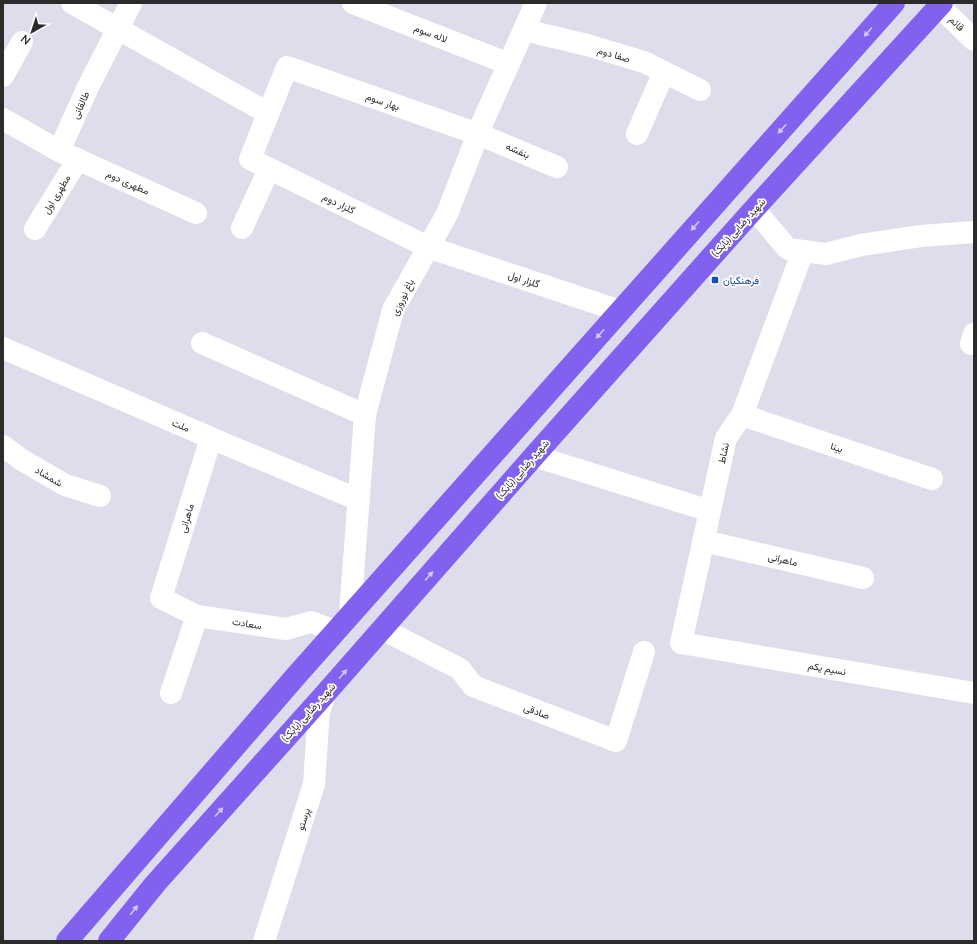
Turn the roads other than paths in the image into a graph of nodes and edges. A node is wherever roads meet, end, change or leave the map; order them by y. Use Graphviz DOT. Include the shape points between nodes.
graph roads {
  1 [pos="72,3"];
  2 [pos="131,3"];
  3 [pos="353,3"];
  4 [pos="536,3"];
  5 [pos="894,3"];
  6 [pos="940,5"];
  7 [pos="117,28"];
  8 [pos="524,30"];
  9 [pos="974,40"];
  10 [pos="22,42"];
  11 [pos="509,64"];
  12 [pos="664,72"];
  13 [pos="3,76"];
  14 [pos="700,90"];
  15 [pos="268,113"];
  16 [pos="3,118"];
  17 [pos="478,134"];
  18 [pos="637,134"];
  19 [pos="68,155"];
  20 [pos="557,167"];
  21 [pos="269,169"];
  22 [pos="754,209"];
  23 [pos="196,213"];
  24 [pos="242,228"];
  25 [pos="35,229"];
  26 [pos="974,232"];
  27 [pos="428,247"];
  28 [pos="802,250"];
  29 [pos="620,311"];
  30 [pos="202,343"];
  31 [pos="3,348"];
  32 [pos="365,415"];
  33 [pos="742,416"];
  34 [pos="210,438"];
  35 [pos="3,446"];
  36 [pos="534,456"];
  37 [pos="932,479"];
  38 [pos="100,496"];
  39 [pos="359,500"];
  40 [pos="710,511"];
  41 [pos="704,541"];
  42 [pos="863,578"];
  43 [pos="161,598"];
  44 [pos="350,614"];
  45 [pos="197,616"];
  46 [pos="382,629"];
  47 [pos="336,631"];
  48 [pos="681,643"];
  49 [pos="644,652"];
  50 [pos="171,693"];
  51 [pos="974,693"];
  52 [pos="325,694"];
  53 [pos="68,941"];
  54 [pos="110,941"];
  55 [pos="264,941"];
  1 -- 7 [label="street"];
  2 -- 7 [label="street, طالقانی"];
  3 -- 11 [label="street, لاله سوم"];
  4 -- 8 [label="street, باغ نوروزی"];
  5 -- 29 [label="main road, one-way"];
  6 -- 9 [label="street, قائم"];
  6 -- 22 [label="main road, شهید رضایی (بابک)"];
  7 -- 15 [label="street"];
  7 -- 19 [label="street, طالقانی" via="88,87"];
  8 -- 11 [label="street, باغ نوروزی"];
  8 -- 12 [label="street, صفا دوم" via="644,62"];
  10 -- 13 [label="street"];
  11 -- 17 [label="street, باغ نوروزی"];
  12 -- 14 [label="street, صفا دوم"];
  12 -- 18 [label="street"];
  15 -- 17 [label="street, بهار سوم" via="286,67"];
  15 -- 21 [label="street, گلزار دوم" via="250,159"];
  16 -- 19 [label="street"];
  17 -- 20 [label="street, بنفشه"];
  17 -- 27 [label="street, باغ نوروزی" via="447,214"];
  19 -- 23 [label="street, مطهری دوم"];
  19 -- 25 [label="street, مطهری اول"];
  21 -- 24 [label="street"];
  21 -- 27 [label="street, گلزار دوم"];
  22 -- 28 [label="street" via="788,249"];
  22 -- 36 [label="main road, شهید رضایی (بابک)"];
  26 -- 28 [label="street" via="921,236 861,245 826,254"];
  27 -- 29 [label="street, گلزار اول"];
  27 -- 32 [label="street, باغ نوروزی" via="393,310"];
  28 -- 33 [label="street, نشاط"];
  29 -- 44 [label="main road, one-way"];
  30 -- 32 [label="street"];
  31 -- 34 [label="street, ملت"];
  32 -- 39 [label="street, باغ نوروزی"];
  33 -- 37 [label="street, بینا"];
  33 -- 40 [label="street, نشاط" via="726,438"];
  34 -- 39 [label="street, ملت"];
  34 -- 43 [label="street, ماهرانی"];
  35 -- 38 [label="street, شمشاد" via="65,485"];
  36 -- 40 [label="street"];
  46 -- 36 [label="main road, شهید رضایی (بابک), one-way"];
  39 -- 44 [label="street, باغ نوروزی"];
  40 -- 41 [label="street, نشاط"];
  41 -- 42 [label="street, ماهرانی"];
  41 -- 48 [label="street, نشاط"];
  43 -- 45 [label="street, سعادت"];
  44 -- 47 [label="main road"];
  45 -- 47 [label="street, سعادت" via="286,629 311,622"];
  45 -- 50 [label="street"];
  46 -- 49 [label="street, صادقی" via="460,669 473,686 616,741"];
  52 -- 46 [label="main road, شهید رضایی (بابک), one-way"];
  47 -- 53 [label="main road"];
  48 -- 51 [label="street, نسیم یکم"];
  54 -- 52 [label="main road, شهید رضایی (بابک), one-way" via="155,884"];
  52 -- 55 [label="street, پرستو" via="320,711 314,784"];
}
